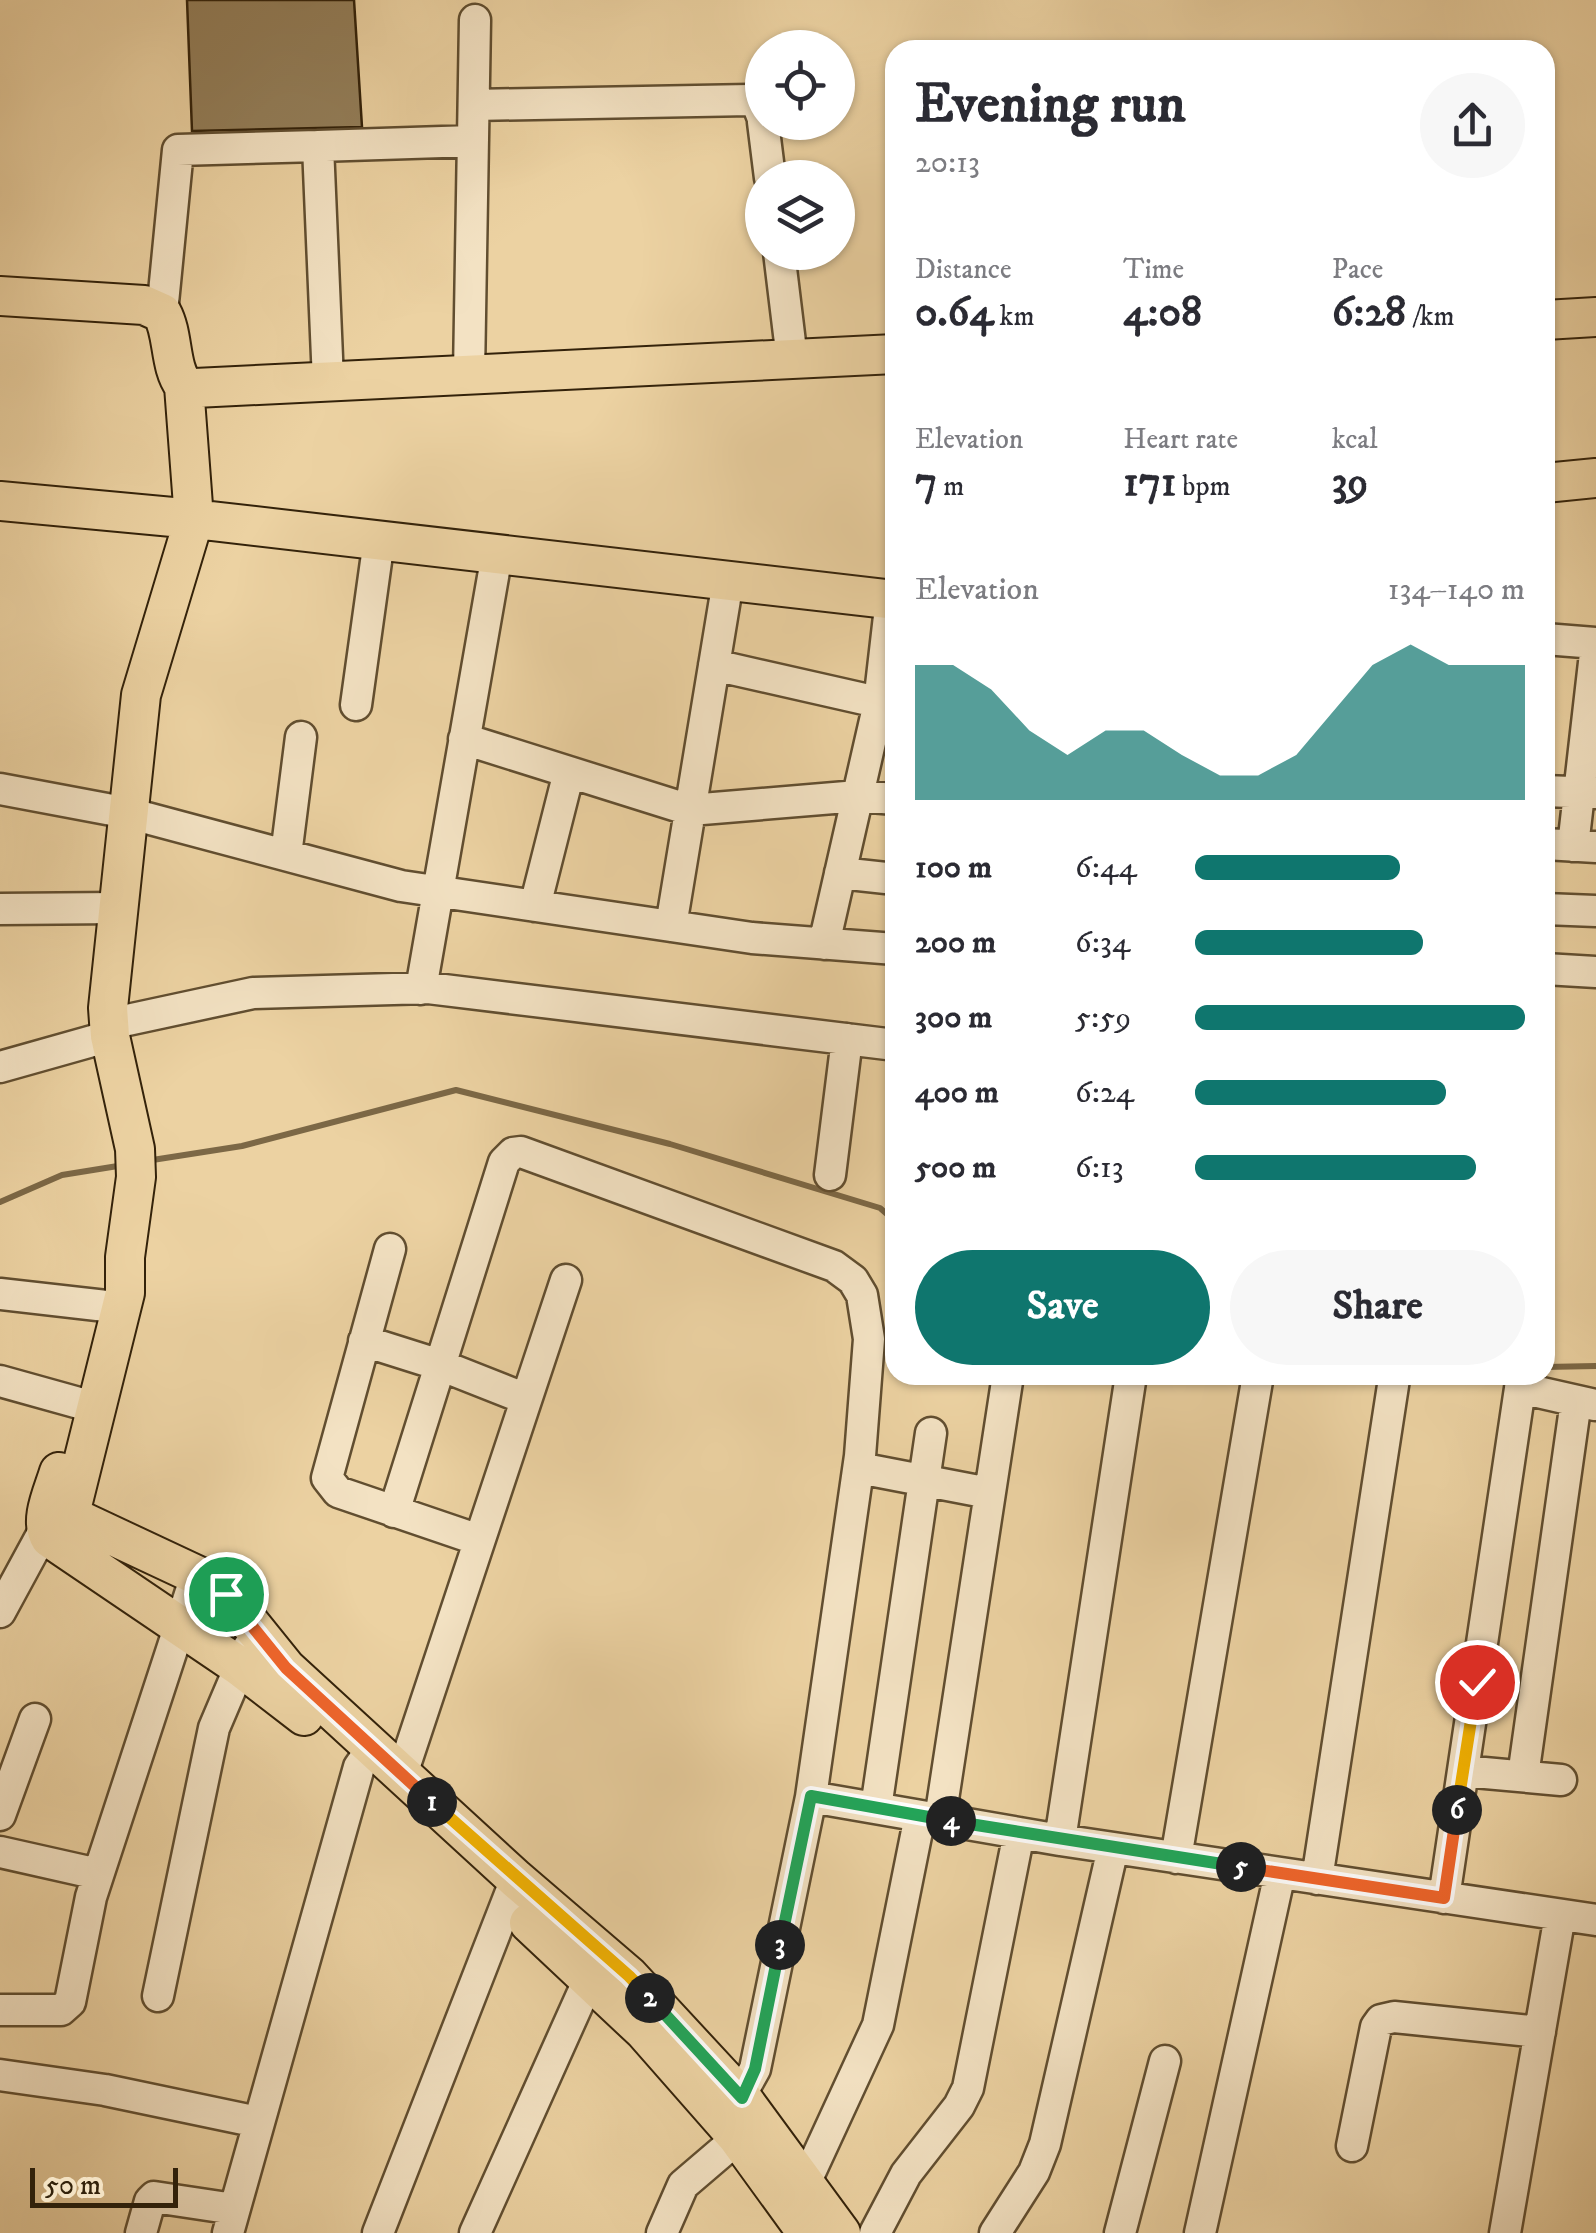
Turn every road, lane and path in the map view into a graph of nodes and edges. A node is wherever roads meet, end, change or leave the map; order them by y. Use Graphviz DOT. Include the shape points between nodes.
graph roads {
  1 [pos="476,20"];
  2 [pos="745,100"];
  3 [pos="474,105"];
  4 [pos="473,141"];
  5 [pos="318,146"];
  6 [pos="781,270"];
  7 [pos="0,296"];
  8 [pos="162,313"];
  9 [pos="1596,317"];
  10 [pos="1555,319"];
  11 [pos="885,354"];
  12 [pos="792,359"];
  13 [pos="469,374"];
  14 [pos="328,381"];
  15 [pos="184,386"];
  16 [pos="1596,478"];
  17 [pos="1555,481"];
  18 [pos="0,501"];
  19 [pos="194,519"];
  20 [pos="379,540"];
  21 [pos="498,554"];
  22 [pos="728,580"];
  23 [pos="885,598"];
  24 [pos="1555,640"];
  25 [pos="1596,644"];
  26 [pos="714,665"];
  27 [pos="885,704"];
  28 [pos="356,705"];
  29 [pos="885,710"];
  30 [pos="301,737"];
  31 [pos="464,738"];
  32 [pos="570,772"];
  33 [pos="0,789"];
  34 [pos="1555,791"];
  35 [pos="1588,793"];
  36 [pos="858,796"];
  37 [pos="885,798"];
  38 [pos="690,810"];
  39 [pos="128,812"];
  40 [pos="1571,846"];
  41 [pos="286,855"];
  42 [pos="840,873"];
  43 [pos="885,877"];
  44 [pos="436,891"];
  45 [pos="535,906"];
  46 [pos="118,908"];
  47 [pos="0,909"];
  48 [pos="1555,910"];
  49 [pos="1596,911"];
  50 [pos="671,926"];
  51 [pos="824,944"];
  52 [pos="885,948"];
  53 [pos="1555,970"];
  54 [pos="1596,972"];
  55 [pos="420,989"];
  56 [pos="110,1030"];
  57 [pos="847,1040"];
  58 [pos="885,1044"];
  59 [pos="0,1067"];
  60 [pos="830,1174"];
  61 [pos="390,1249"];
  62 [pos="125,1258"];
  63 [pos="566,1280"];
  64 [pos="0,1294"];
  65 [pos="106,1306"];
  66 [pos="364,1341"];
  67 [pos="102,1352"];
  68 [pos="440,1365"];
  69 [pos="0,1381"];
  70 [pos="1006,1385"];
  71 [pos="1129,1385"];
  72 [pos="1256,1385"];
  73 [pos="1393,1385"];
  74 [pos="1521,1385"];
  75 [pos="1530,1385"];
  76 [pos="526,1399"];
  77 [pos="78,1403"];
  78 [pos="1586,1403"];
  79 [pos="930,1432"];
  80 [pos="858,1468"];
  81 [pos="923,1482"];
  82 [pos="989,1493"];
  83 [pos="394,1512"];
  84 [pos="58,1519"];
  85 [pos="479,1540"];
  86 [pos="197,1573"];
  87 [pos="3,1599"];
  88 [pos="178,1624"];
  89 [pos="257,1632"];
  90 [pos="239,1666"];
  91 [pos="35,1719"];
  92 [pos="366,1757"];
  93 [pos="1463,1770"];
  94 [pos="402,1774"];
  95 [pos="1523,1776"];
  96 [pos="1562,1780"];
  97 [pos="811,1796"];
  98 [pos="876,1808"];
  99 [pos="0,1815"];
  100 [pos="930,1818"];
  101 [pos="1019,1833"];
  102 [pos="1060,1840"];
  103 [pos="1113,1848"];
  104 [pos="0,1852"];
  105 [pos="1176,1858"];
  106 [pos="1280,1873"];
  107 [pos="98,1874"];
  108 [pos="1318,1879"];
  109 [pos="510,1890"];
  110 [pos="1444,1898"];
  111 [pos="1560,1915"];
  112 [pos="1596,1920"];
  113 [pos="597,1966"];
  114 [pos="158,1996"];
  115 [pos="0,2010"];
  116 [pos="1540,2032"];
  117 [pos="1164,2061"];
  118 [pos="0,2075"];
  119 [pos="734,2119"];
  120 [pos="258,2122"];
  121 [pos="1352,2146"];
  122 [pos="806,2181"];
  123 [pos="231,2221"];
  124 [pos="826,2230"];
  125 [pos="140,2233"];
  126 [pos="378,2233"];
  127 [pos="475,2233"];
  128 [pos="662,2233"];
  129 [pos="875,2233"];
  130 [pos="995,2233"];
  131 [pos="1120,2233"];
  132 [pos="1200,2233"];
  133 [pos="1505,2233"];
  1 -- 3 [label="street"];
  2 -- 3 [label="street"];
  3 -- 4 [label="street"];
  4 -- 5 [label="street"];
  4 -- 13 [label="street"];
  5 -- 8 [label="street" via="178,150"];
  5 -- 14 [label="street"];
  6 -- 12 [label="street"];
  7 -- 8 [label="main road" via="144,306"];
  8 -- 15 [label="main road"];
  9 -- 10 [label="main road"];
  11 -- 12 [label="main road"];
  12 -- 13 [label="main road"];
  13 -- 14 [label="main road"];
  14 -- 15 [label="main road"];
  15 -- 19 [label="main road"];
  16 -- 17 [label="main road"];
  18 -- 19 [label="main road"];
  19 -- 20 [label="main road"];
  19 -- 39 [label="main road" via="140,695"];
  20 -- 21 [label="main road"];
  20 -- 28 [label="street"];
  21 -- 22 [label="main road"];
  21 -- 31 [label="street"];
  22 -- 23 [label="main road"];
  22 -- 26 [label="street"];
  24 -- 25 [label="street"];
  25 -- 35 [label="street"];
  26 -- 27 [label="street"];
  26 -- 38 [label="street"];
  29 -- 36 [label="street"];
  30 -- 41 [label="street"];
  31 -- 32 [label="street"];
  31 -- 44 [label="street"];
  32 -- 38 [label="street"];
  32 -- 45 [label="street"];
  33 -- 39 [label="street"];
  34 -- 35 [label="street"];
  35 -- 40 [label="street"];
  36 -- 37 [label="street"];
  36 -- 38 [label="street"];
  36 -- 42 [label="street"];
  38 -- 50 [label="street"];
  39 -- 41 [label="street"];
  39 -- 46 [label="main road"];
  41 -- 44 [label="street"];
  42 -- 43 [label="street"];
  42 -- 51 [label="street"];
  44 -- 45 [label="street"];
  44 -- 55 [label="street"];
  45 -- 50 [label="street"];
  46 -- 47 [label="street"];
  46 -- 56 [label="main road"];
  48 -- 49 [label="street"];
  50 -- 51 [label="street"];
  51 -- 52 [label="street"];
  53 -- 54 [label="street"];
  55 -- 56 [label="street" via="253,992"];
  55 -- 57 [label="street"];
  56 -- 59 [label="street"];
  56 -- 62 [label="main road" via="136,1163"];
  57 -- 58 [label="street"];
  57 -- 60 [label="street"];
  61 -- 66 [label="street"];
  62 -- 65 [label="main road"];
  62 -- 67 [label="main road" via="125,1293"];
  63 -- 76 [label="street"];
  64 -- 65 [label="street"];
  65 -- 67 [label="main road"];
  66 -- 68 [label="street"];
  66 -- 83 [label="street" via="327,1478 338,1492"];
  67 -- 77 [label="main road"];
  67 -- 84 [label="main road"];
  68 -- 76 [label="street"];
  68 -- 80 [label="street" via="504,1162 520,1152 834,1266 854,1280 869,1339"];
  68 -- 83 [label="street"];
  69 -- 77 [label="street"];
  70 -- 82 [label="street"];
  71 -- 102 [label="street"];
  72 -- 105 [label="street"];
  73 -- 108 [label="street"];
  74 -- 93 [label="street"];
  75 -- 78 [label="street"];
  76 -- 85 [label="street"];
  77 -- 84 [label="main road"];
  78 -- 95 [label="street"];
  79 -- 81 [label="street"];
  80 -- 81 [label="street"];
  80 -- 97 [label="street"];
  81 -- 82 [label="street"];
  81 -- 98 [label="street"];
  82 -- 100 [label="street"];
  83 -- 85 [label="street"];
  84 -- 86 [label="main road" via="78,1519"];
  84 -- 87 [label="street"];
  84 -- 88 [label="main road" via="50,1538"];
  85 -- 94 [label="street"];
  86 -- 88 [label="street"];
  86 -- 89 [label="main road" via="220,1586"];
  88 -- 90 [label="main road"];
  88 -- 107 [label="street"];
  89 -- 90 [label="street"];
  89 -- 92 [label="main road"];
  90 -- 92 [label="main road"];
  90 -- 114 [label="street" via="214,1728"];
  91 -- 99 [label="street"];
  92 -- 94 [label="main road"];
  92 -- 109 [label="main road"];
  92 -- 120 [label="street"];
  93 -- 95 [label="street"];
  93 -- 110 [label="street"];
  94 -- 109 [label="main road"];
  95 -- 96 [label="street"];
  97 -- 98 [label="street"];
  97 -- 119 [label="street" via="755,2069"];
  98 -- 100 [label="street"];
  100 -- 101 [label="street"];
  100 -- 122 [label="street" via="878,2024"];
  101 -- 102 [label="street"];
  101 -- 129 [label="street" via="968,2088 906,2174"];
  102 -- 103 [label="street"];
  103 -- 105 [label="street"];
  103 -- 130 [label="street" via="1045,2144"];
  104 -- 107 [label="street"];
  105 -- 106 [label="street"];
  106 -- 108 [label="street"];
  106 -- 132 [label="street"];
  107 -- 115 [label="street" via="67,2008"];
  108 -- 110 [label="street"];
  109 -- 113 [label="main road"];
  109 -- 126 [label="street"];
  110 -- 111 [label="street"];
  111 -- 112 [label="street"];
  111 -- 116 [label="street"];
  113 -- 119 [label="main road" via="644,2032"];
  113 -- 127 [label="street"];
  116 -- 121 [label="street" via="1381,2020"];
  116 -- 133 [label="street"];
  117 -- 131 [label="street"];
  118 -- 120 [label="street"];
  119 -- 122 [label="main road"];
  119 -- 124 [label="main road"];
  119 -- 128 [label="street" via="683,2185"];
  120 -- 123 [label="street"];
  122 -- 124 [label="main road"];
  123 -- 125 [label="street" via="154,2197"];
}
